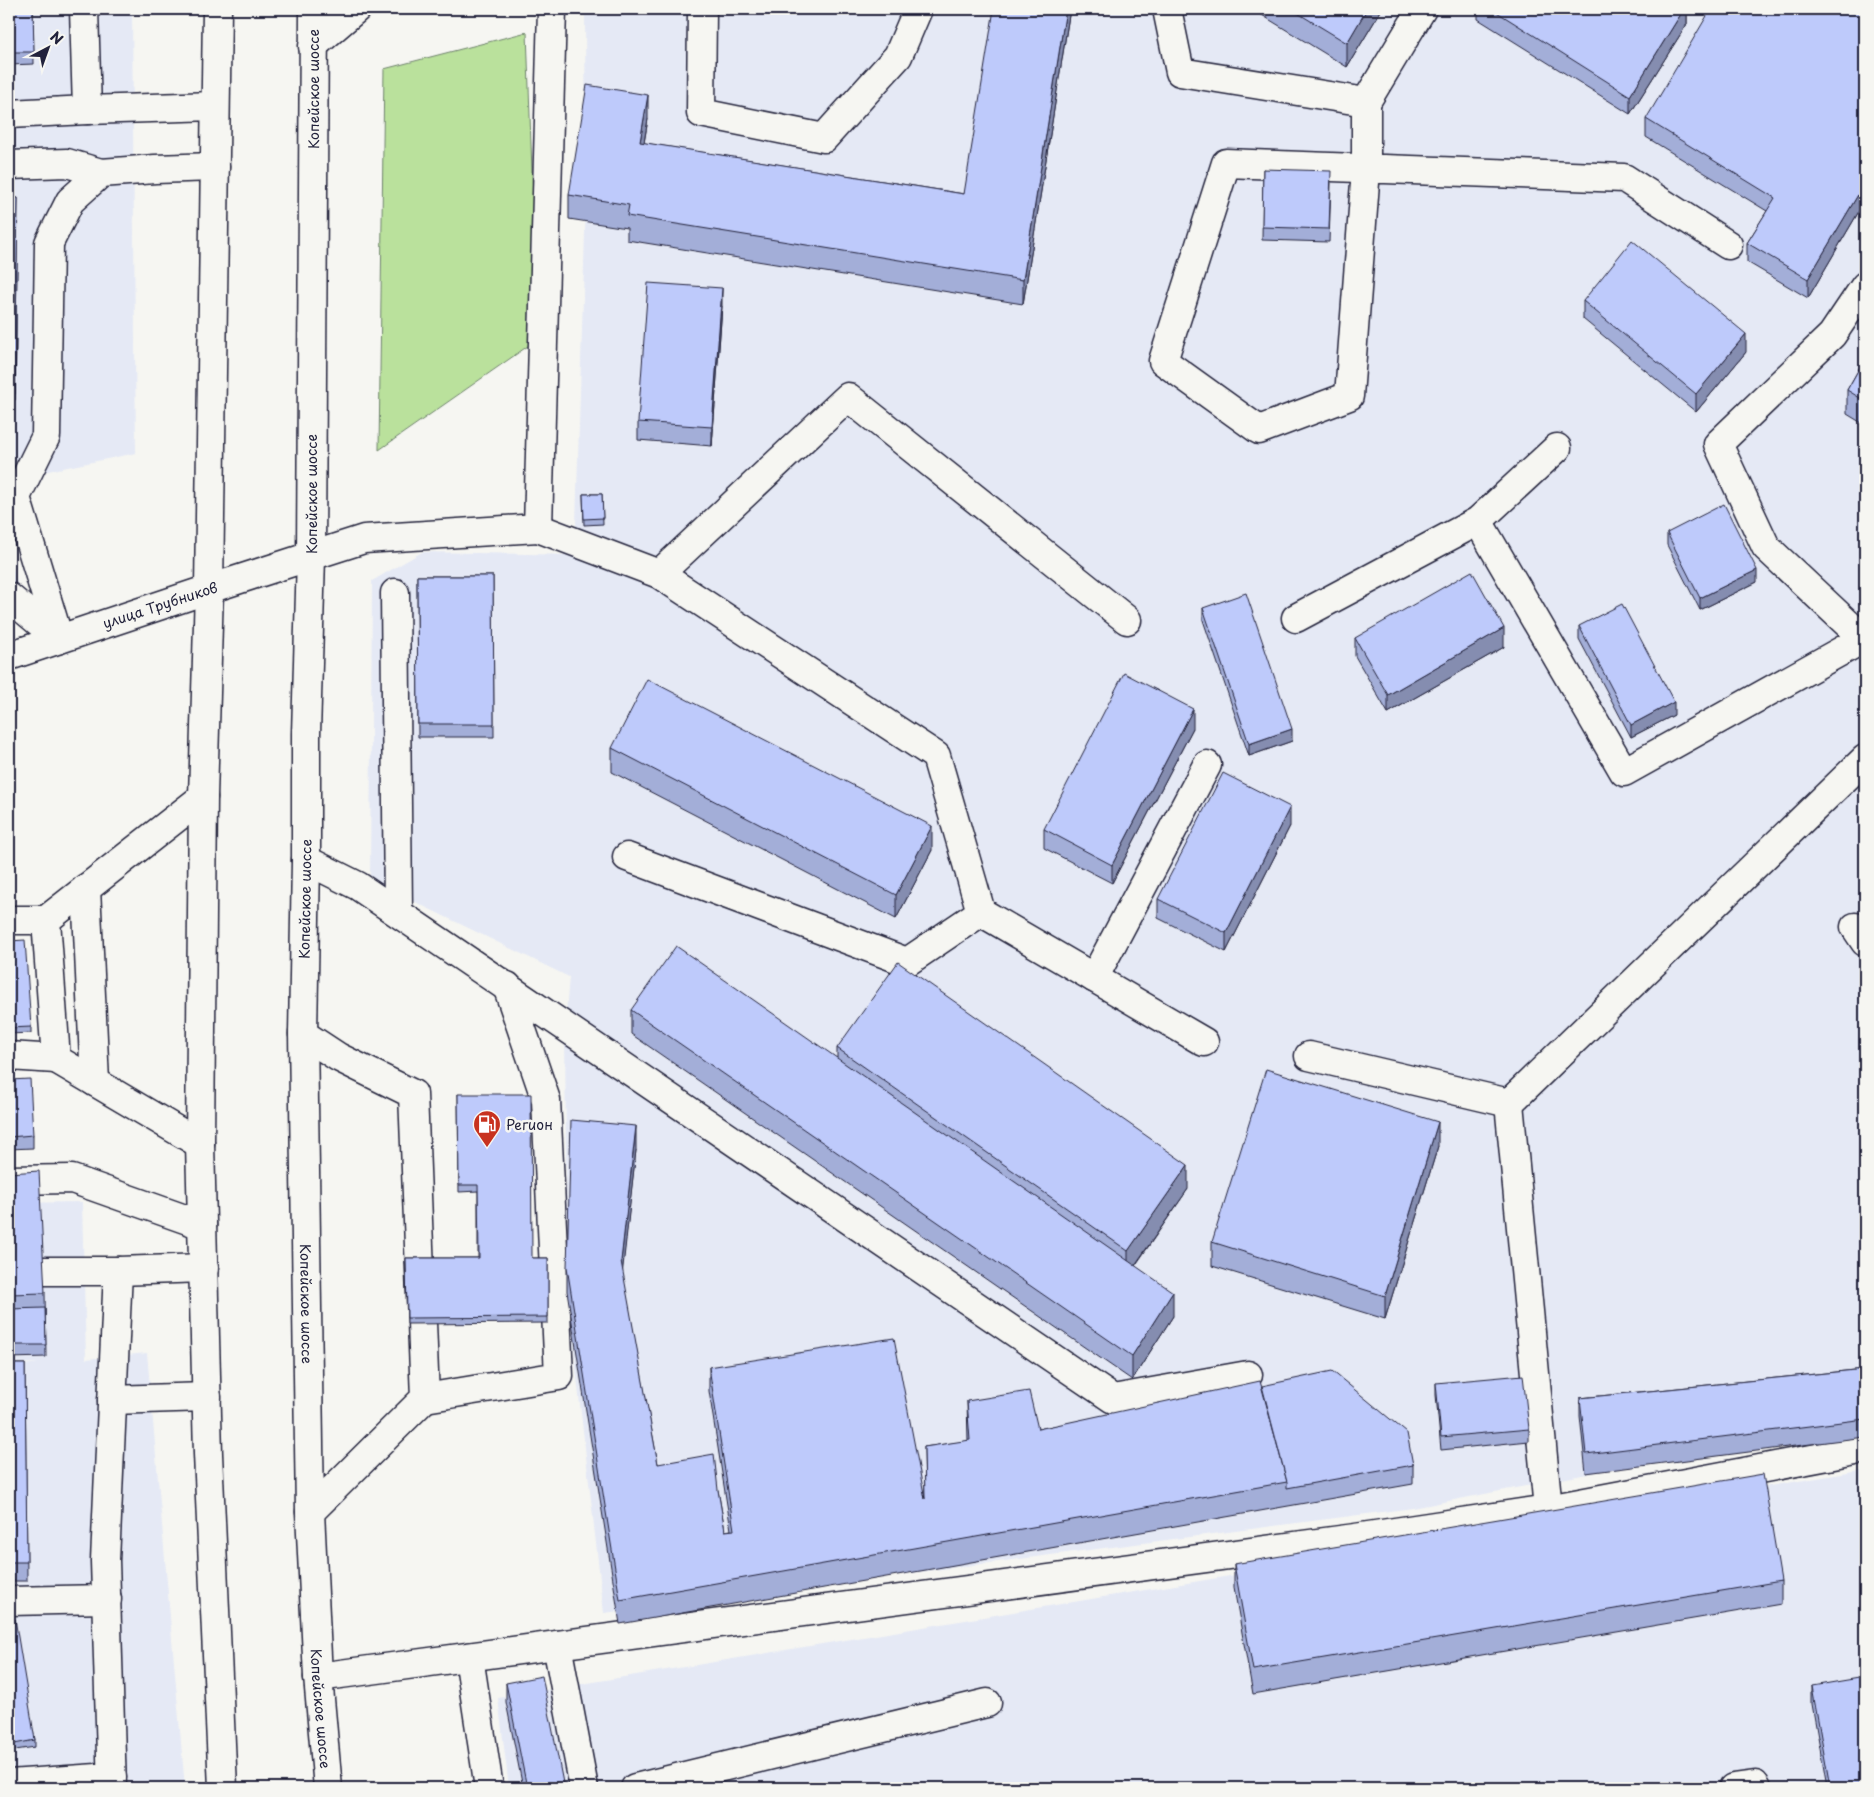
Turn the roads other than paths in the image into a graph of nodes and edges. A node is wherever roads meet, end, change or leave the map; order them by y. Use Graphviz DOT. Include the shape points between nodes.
graph roads {
  1 [pos="84,9"];
  2 [pos="217,9"];
  3 [pos="314,9"];
  4 [pos="356,9"];
  5 [pos="552,9"];
  6 [pos="702,9"];
  7 [pos="918,9"];
  8 [pos="1167,9"];
  9 [pos="1422,9"];
  10 [pos="313,46"];
  11 [pos="1366,102"];
  12 [pos="216,106"];
  13 [pos="87,110"];
  14 [pos="9,114"];
  15 [pos="9,165"];
  16 [pos="215,167"];
  17 [pos="1366,169"];
  18 [pos="101,173"];
  19 [pos="1728,245"];
  20 [pos="1865,286"];
  21 [pos="1557,448"];
  22 [pos="12,495"];
  23 [pos="1478,522"];
  24 [pos="538,528"];
  25 [pos="312,556"];
  26 [pos="659,574"];
  27 [pos="209,589"];
  28 [pos="395,593"];
  29 [pos="9,597"];
  30 [pos="1296,618"];
  31 [pos="1127,620"];
  32 [pos="59,639"];
  33 [pos="1864,639"];
  34 [pos="9,656"];
  35 [pos="1865,759"];
  36 [pos="1207,765"];
  37 [pos="204,797"];
  38 [pos="627,857"];
  39 [pos="306,860"];
  40 [pos="86,888"];
  41 [pos="398,912"];
  42 [pos="981,912"];
  43 [pos="9,920"];
  44 [pos="46,920"];
  45 [pos="1094,978"];
  46 [pos="507,986"];
  47 [pos="302,1034"];
  48 [pos="1204,1042"];
  49 [pos="9,1056"];
  50 [pos="1309,1056"];
  51 [pos="56,1058"];
  52 [pos="95,1082"];
  53 [pos="1509,1103"];
  54 [pos="200,1144"];
  55 [pos="9,1180"];
  56 [pos="202,1225"];
  57 [pos="204,1268"];
  58 [pos="36,1271"];
  59 [pos="118,1272"];
  60 [pos="1248,1374"];
  61 [pos="207,1397"];
  62 [pos="425,1398"];
  63 [pos="112,1400"];
  64 [pos="1865,1449"];
  65 [pos="1548,1509"];
  66 [pos="310,1512"];
  67 [pos="107,1599"];
  68 [pos="9,1601"];
  69 [pos="557,1645"];
  70 [pos="469,1657"];
  71 [pos="318,1677"];
  72 [pos="987,1703"];
  73 [pos="112,1783"];
  74 [pos="9,1784"];
  75 [pos="222,1788"];
  76 [pos="328,1788"];
  77 [pos="489,1788"];
  78 [pos="584,1788"];
  79 [pos="636,1788"];
  80 [pos="1733,1788"];
  81 [pos="1757,1788"];
  1 -- 13 [label="main road"];
  2 -- 12 [label="main road"];
  3 -- 10 [label="main road, Копейское шоссе"];
  4 -- 10 [label="main road"];
  5 -- 24 [label="main road"];
  6 -- 7 [label="main road" via="701,113 824,138 898,56"];
  8 -- 11 [label="main road" via="1180,72"];
  9 -- 11 [label="main road"];
  10 -- 25 [label="main road, Копейское шоссе"];
  11 -- 17 [label="main road"];
  12 -- 13 [label="main road"];
  12 -- 16 [label="main road"];
  13 -- 14 [label="main road"];
  15 -- 18 [label="main road" via="67,163"];
  16 -- 18 [label="main road"];
  16 -- 27 [label="main road"];
  17 -- 17 [label="main road" via="1226,163 1163,361 1259,430 1349,396"];
  17 -- 19 [label="main road" via="1624,178"];
  18 -- 22 [label="main road" via="70,201 49,243 46,436"];
  20 -- 33 [label="main road" via="1832,335 1718,444 1766,546"];
  21 -- 23 [label="main road"];
  22 -- 32 [label="main road"];
  23 -- 30 [label="main road"];
  23 -- 33 [label="main road" via="1624,772"];
  24 -- 25 [label="main road, улица Трубников" via="364,539"];
  24 -- 26 [label="main road"];
  25 -- 27 [label="main road, улица Трубников"];
  25 -- 39 [label="main road, Копейское шоссе"];
  26 -- 31 [label="main road" via="848,397"];
  26 -- 42 [label="main road" via="936,756"];
  27 -- 32 [label="main road, улица Трубников"];
  27 -- 37 [label="main road"];
  28 -- 41 [label="main road"];
  29 -- 32 [label="main road"];
  32 -- 34 [label="main road, улица Трубников"];
  35 -- 53 [label="main road"];
  36 -- 45 [label="main road"];
  37 -- 40 [label="main road"];
  37 -- 54 [label="main road"];
  38 -- 42 [label="main road" via="907,962"];
  39 -- 41 [label="main road" via="358,886"];
  39 -- 47 [label="main road, Копейское шоссе"];
  40 -- 44 [label="main road"];
  40 -- 52 [label="main road"];
  41 -- 46 [label="main road"];
  42 -- 45 [label="main road"];
  43 -- 44 [label="main road"];
  44 -- 51 [label="main road"];
  45 -- 48 [label="main road"];
  46 -- 60 [label="main road" via="1113,1399"];
  46 -- 62 [label="main road" via="546,1100 559,1376"];
  47 -- 62 [label="main road" via="338,1057 413,1094"];
  47 -- 66 [label="main road, Копейское шоссе"];
  49 -- 51 [label="main road"];
  50 -- 53 [label="main road"];
  51 -- 52 [label="main road"];
  52 -- 54 [label="main road"];
  53 -- 65 [label="main road"];
  54 -- 56 [label="main road"];
  55 -- 56 [label="main road" via="72,1179"];
  56 -- 57 [label="main road"];
  57 -- 59 [label="main road"];
  57 -- 61 [label="main road"];
  58 -- 59 [label="main road"];
  59 -- 63 [label="main road"];
  61 -- 63 [label="main road"];
  61 -- 75 [label="main road"];
  62 -- 66 [label="main road"];
  63 -- 67 [label="main road" via="105,1562"];
  64 -- 65 [label="main road"];
  65 -- 69 [label="main road"];
  66 -- 71 [label="main road, Копейское шоссе"];
  67 -- 68 [label="main road"];
  67 -- 73 [label="main road"];
  69 -- 70 [label="main road"];
  69 -- 78 [label="main road"];
  70 -- 71 [label="main road"];
  70 -- 77 [label="main road"];
  71 -- 76 [label="main road, Копейское шоссе"];
  72 -- 79 [label="main road"];
  73 -- 74 [label="main road"];
  80 -- 81 [label="main road" via="1755,1785"];
}
